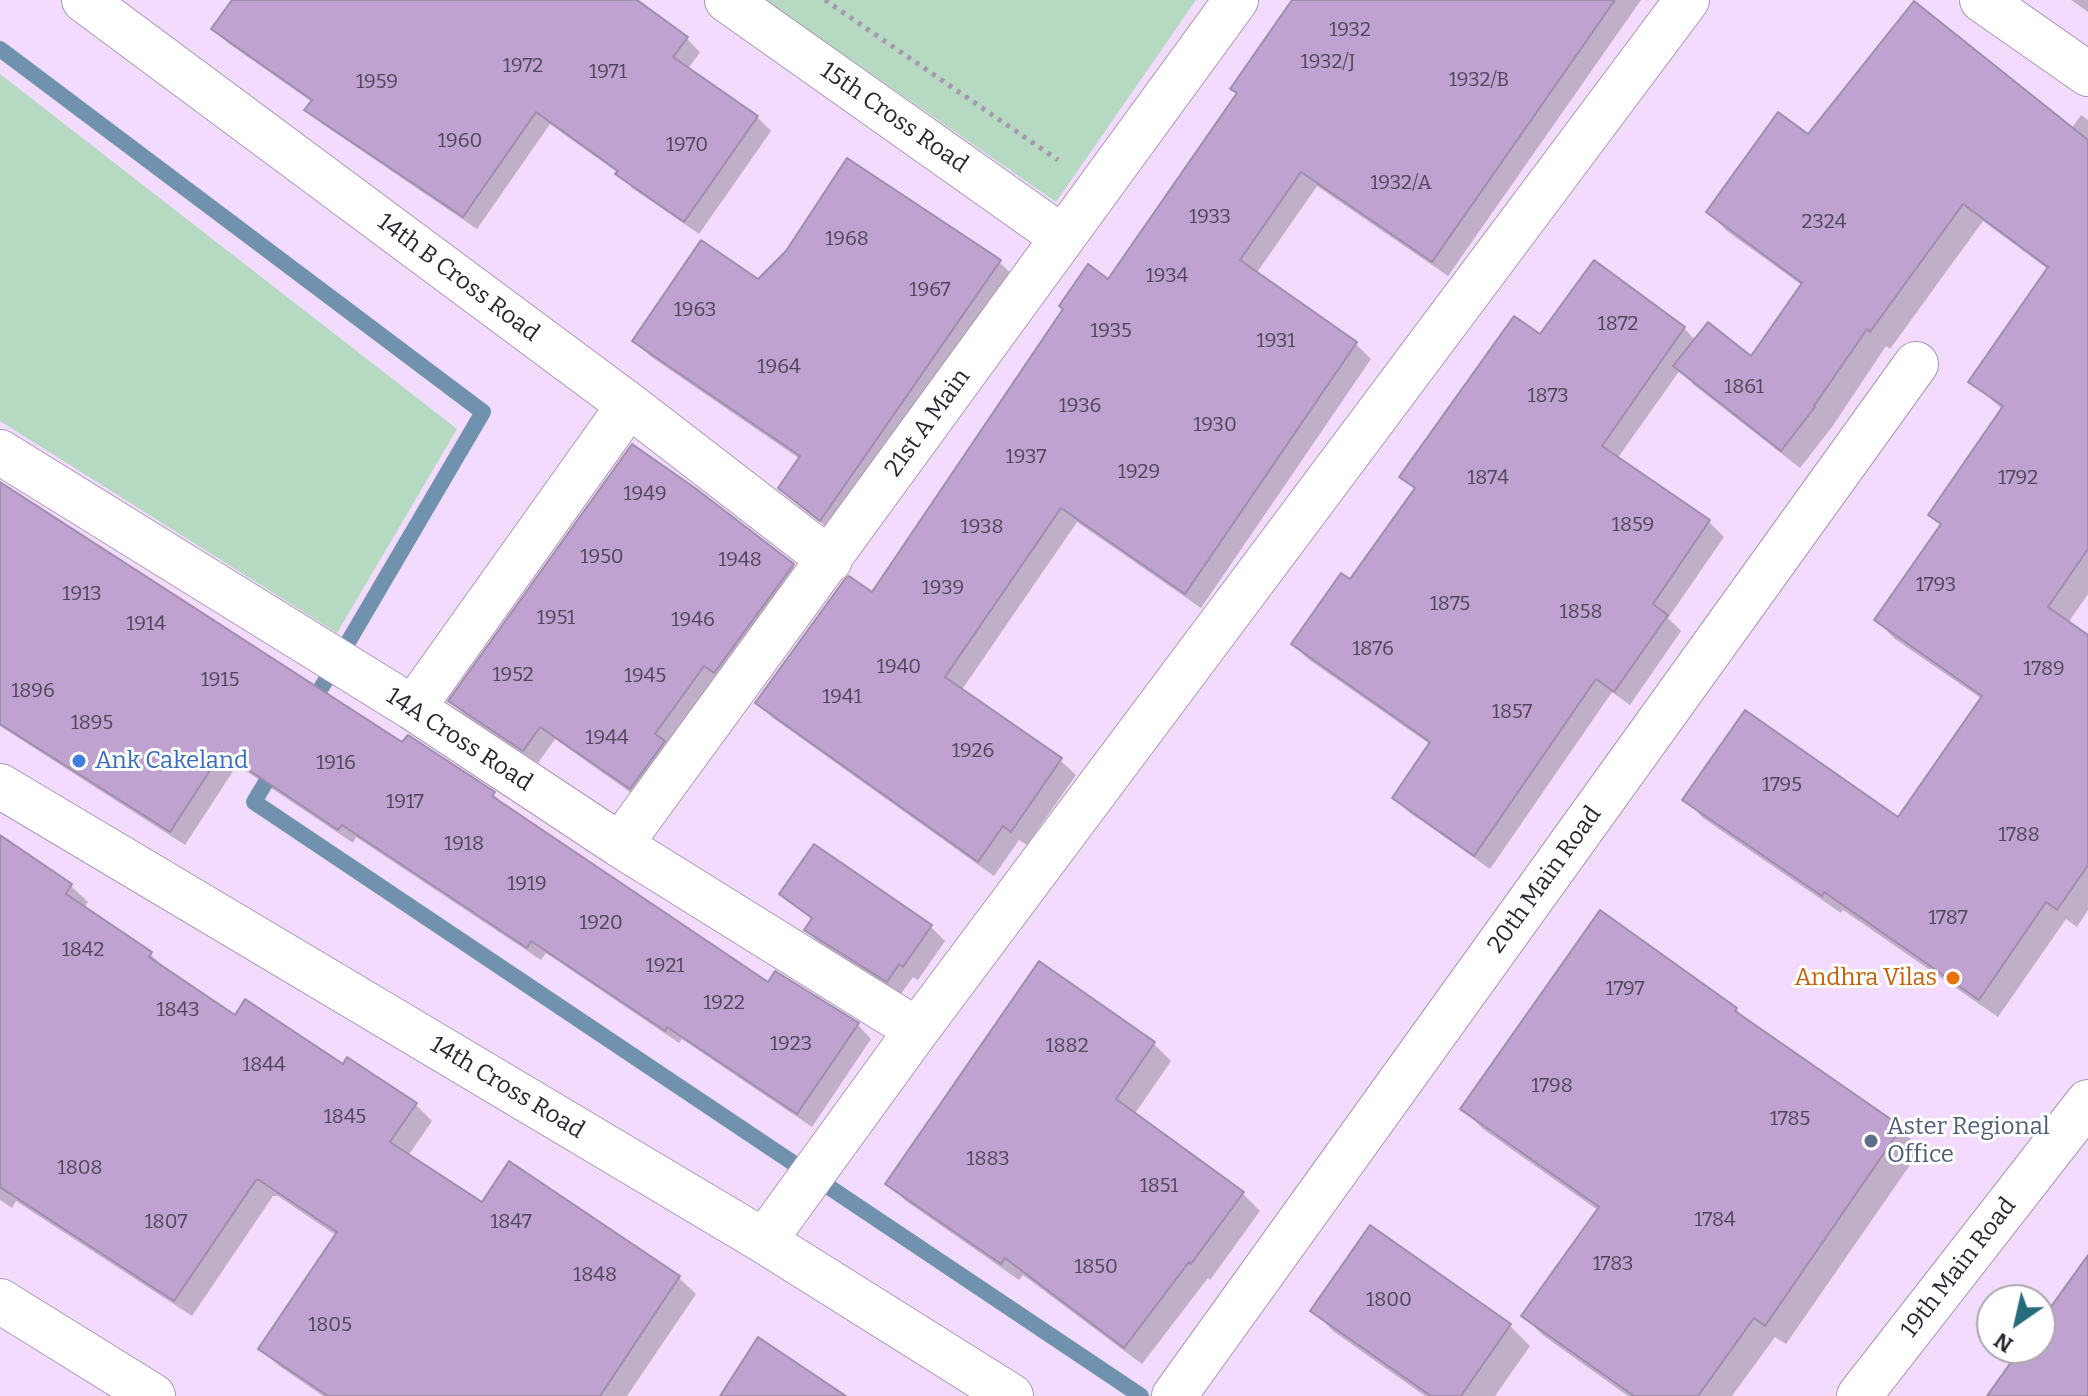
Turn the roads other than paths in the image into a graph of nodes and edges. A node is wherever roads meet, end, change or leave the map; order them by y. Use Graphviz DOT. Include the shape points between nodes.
graph roads {
  1 [pos="84,0"];
  2 [pos="727,0"];
  3 [pos="1236,0"];
  4 [pos="1687,0"];
  5 [pos="1982,0"];
  6 [pos="2088,74"];
  7 [pos="1062,237"];
  8 [pos="1916,364"];
  9 [pos="629,405"];
  10 [pos="0,452"];
  11 [pos="830,560"];
  12 [pos="413,708"];
  13 [pos="0,786"];
  14 [pos="620,845"];
  15 [pos="917,1030"];
  16 [pos="2088,1102"];
  17 [pos="764,1241"];
  18 [pos="0,1301"];
  19 [pos="153,1396"];
  20 [pos="1011,1396"];
  21 [pos="1174,1396"];
  22 [pos="1859,1396"];
  1 -- 9 [label="street, 14th B Cross Road"];
  2 -- 7 [label="street, 15th Cross Road"];
  3 -- 7 [label="street, 21st A Main"];
  4 -- 15 [label="street"];
  5 -- 6 [label="street"];
  7 -- 11 [label="street, 21st A Main"];
  8 -- 21 [label="street, 20th Main Road"];
  9 -- 11 [label="street, 14th B Cross Road"];
  9 -- 12 [label="street"];
  10 -- 12 [label="street, 14A Cross Road"];
  11 -- 14 [label="street, 21st A Main"];
  12 -- 14 [label="street, 14A Cross Road"];
  13 -- 17 [label="street, 14th Cross Road"];
  14 -- 15 [label="street, 14A Cross Road"];
  15 -- 17 [label="street"];
  16 -- 22 [label="street, 19th Main Road"];
  17 -- 20 [label="street, 14th Cross Road"];
  18 -- 19 [label="street"];
}
